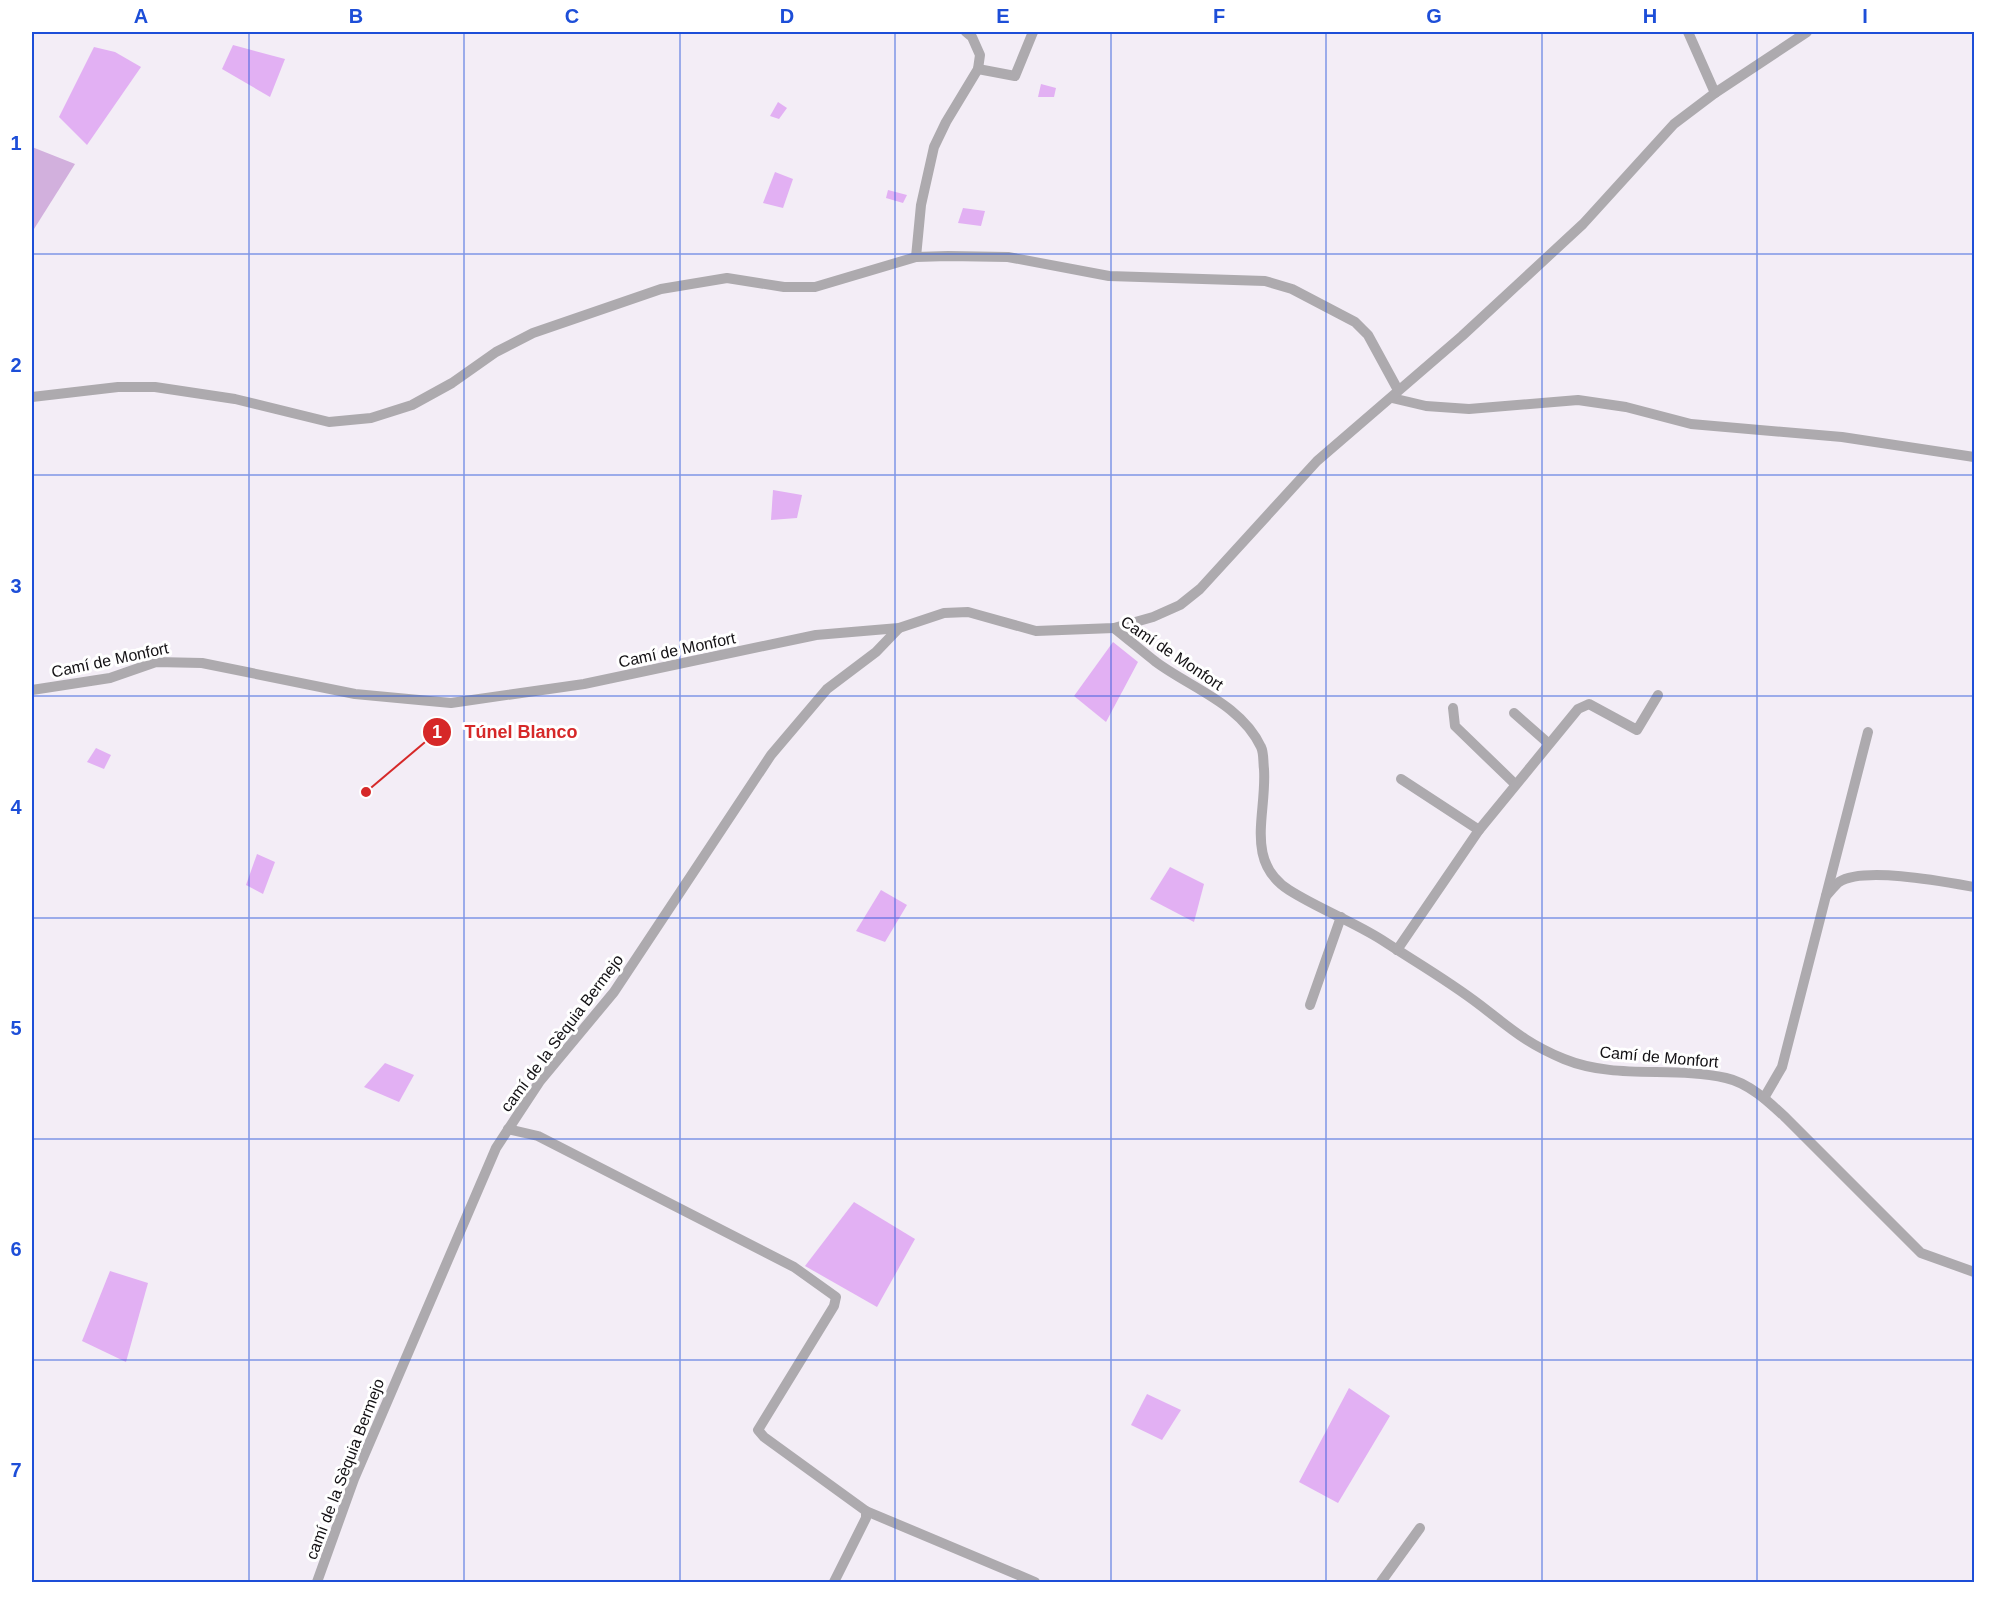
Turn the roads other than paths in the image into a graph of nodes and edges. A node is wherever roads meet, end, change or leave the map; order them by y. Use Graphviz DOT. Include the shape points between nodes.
graph roads {
  1 [pos="966,32"];
  2 [pos="1033,32"];
  3 [pos="1688,32"];
  4 [pos="1807,32"];
  5 [pos="978,69"];
  6 [pos="1714,93"];
  7 [pos="916,257"];
  8 [pos="1395,394"];
  9 [pos="32,397"];
  10 [pos="1974,457"];
  11 [pos="899,628"];
  12 [pos="1114,628"];
  13 [pos="32,690"];
  14 [pos="1658,695"];
  15 [pos="1453,708"];
  16 [pos="1514,713"];
  17 [pos="1869,732"];
  18 [pos="1548,743"];
  19 [pos="1401,779"];
  20 [pos="1515,784"];
  21 [pos="1479,830"];
  22 [pos="1974,888"];
  23 [pos="1825,897"];
  24 [pos="1341,917"];
  25 [pos="1397,950"];
  26 [pos="1310,1005"];
  27 [pos="1764,1098"];
  28 [pos="508,1129"];
  29 [pos="1974,1272"];
  30 [pos="866,1511"];
  31 [pos="1420,1528"];
  32 [pos="317,1582"];
  33 [pos="834,1582"];
  34 [pos="1035,1582"];
  35 [pos="1381,1582"];
  1 -- 5 [label="street" via="980,55"];
  2 -- 5 [label="street" via="1015,76"];
  3 -- 6 [label="street"];
  4 -- 6 [label="street"];
  5 -- 7 [label="street" via="934,147 921,205"];
  6 -- 8 [label="street" via="1674,124 1583,224"];
  7 -- 8 [label="street" via="1008,257 1109,276 1265,281 1292,290 1355,322 1368,335"];
  7 -- 9 [label="street" via="815,287 727,278 662,289 533,333 412,405 371,418 329,422 235,399 155,387 117,387"];
  8 -- 10 [label="street" via="1426,406 1469,410 1578,400 1626,407 1691,424 1842,437"];
  8 -- 12 [label="street" via="1301,477 1200,589 1180,605"];
  11 -- 12 [label="street, Camí de Monfort" via="944,613 968,612 1036,631"];
  11 -- 13 [label="street, Camí de Monfort" via="816,635 594,682 451,703 355,694 177,660 156,662 88,683"];
  11 -- 28 [label="street, camí de la Sèquia Bermejo" via="876,652 827,689 771,755 614,992 540,1081"];
  12 -- 24 [label="street, Camí de Monfort" via="1157,662 1228,708 1251,731 1262,749 1264,772 1262,858 1271,875 1289,890"];
  14 -- 18 [label="street" via="1637,730 1589,704 1578,709"];
  15 -- 20 [label="street" via="1455,726"];
  16 -- 18 [label="street"];
  17 -- 23 [label="street"];
  18 -- 20 [label="street"];
  19 -- 21 [label="street"];
  20 -- 21 [label="street"];
  21 -- 25 [label="street"];
  22 -- 23 [label="street" via="1922,877 1856,877 1840,882"];
  23 -- 27 [label="street" via="1782,1067"];
  24 -- 25 [label="street, Camí de Monfort"];
  24 -- 26 [label="street"];
  25 -- 27 [label="street, Camí de Monfort" via="1533,1046 1566,1060 1621,1071 1726,1078"];
  27 -- 29 [label="street, Camí de Monfort" via="1921,1253"];
  28 -- 30 [label="street" via="538,1136 794,1267 836,1297 759,1430"];
  28 -- 32 [label="street, camí de la Sèquia Bermejo" via="496,1148 358,1468"];
  30 -- 33 [label="street"];
  30 -- 34 [label="street"];
  31 -- 35 [label="street"];
}
